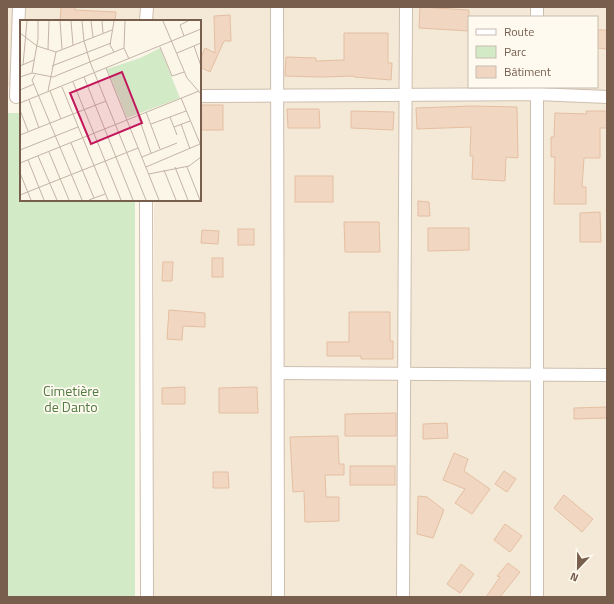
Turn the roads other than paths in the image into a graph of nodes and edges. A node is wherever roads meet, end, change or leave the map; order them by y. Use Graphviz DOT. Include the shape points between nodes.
graph roads {
  1 [pos="19,7"];
  2 [pos="146,7"];
  3 [pos="277,7"];
  4 [pos="406,7"];
  5 [pos="146,20"];
  6 [pos="537,91"];
  7 [pos="406,95"];
  8 [pos="201,96"];
  9 [pos="277,96"];
  10 [pos="14,97"];
  11 [pos="607,97"];
  12 [pos="146,201"];
  13 [pos="278,373"];
  14 [pos="404,374"];
  15 [pos="537,374"];
  16 [pos="607,375"];
  17 [pos="147,597"];
  18 [pos="278,597"];
  19 [pos="403,597"];
  20 [pos="537,597"];
  1 -- 10 [label="street"];
  2 -- 5 [label="street"];
  3 -- 9 [label="street"];
  4 -- 7 [label="street"];
  6 -- 7 [label="street"];
  6 -- 11 [label="street"];
  6 -- 15 [label="street"];
  7 -- 9 [label="street"];
  7 -- 14 [label="street"];
  8 -- 9 [label="street"];
  9 -- 13 [label="street"];
  12 -- 17 [label="street"];
  13 -- 14 [label="street"];
  13 -- 18 [label="street"];
  14 -- 15 [label="street"];
  14 -- 19 [label="street"];
  15 -- 16 [label="street"];
  15 -- 20 [label="street"];
}
